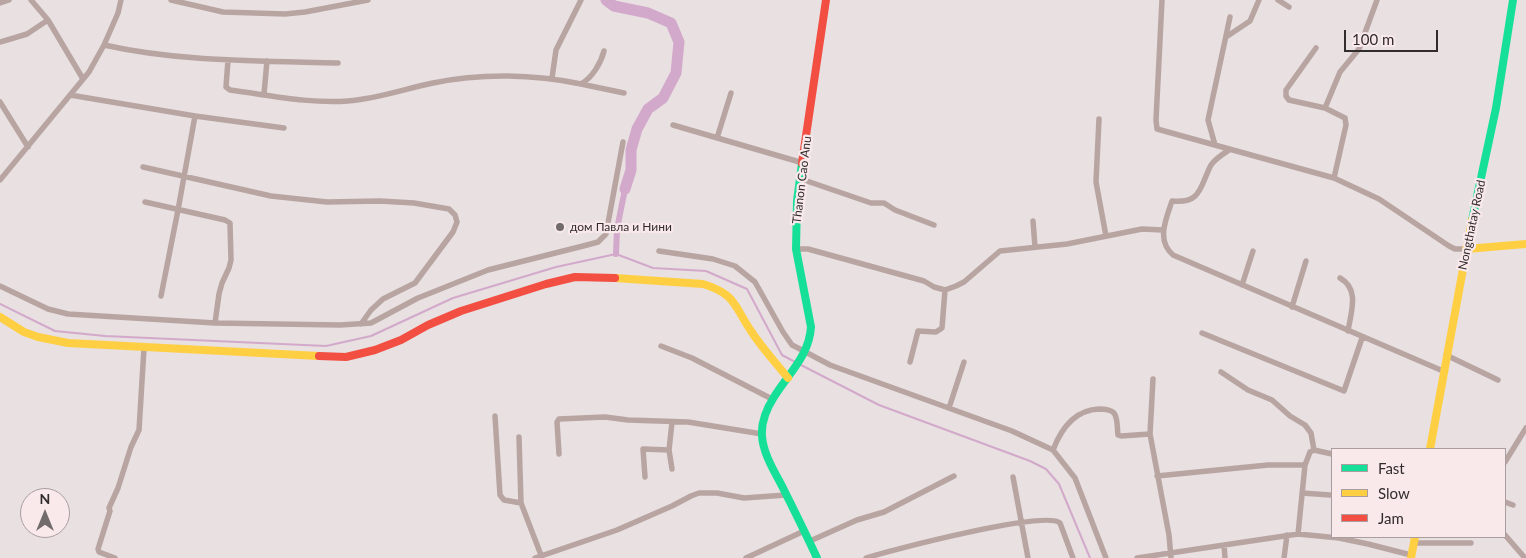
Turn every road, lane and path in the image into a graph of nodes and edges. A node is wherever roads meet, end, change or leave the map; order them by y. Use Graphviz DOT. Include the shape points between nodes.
graph roads {
  1 [pos="10,0"];
  2 [pos="31,0"];
  3 [pos="121,0"];
  4 [pos="171,0"];
  5 [pos="368,0"];
  6 [pos="581,0"];
  7 [pos="826,0"];
  8 [pos="1162,0"];
  9 [pos="1258,0"];
  10 [pos="1278,0"];
  11 [pos="1378,0"];
  12 [pos="1513,0"];
  13 [pos="0,3"];
  14 [pos="1289,7"];
  15 [pos="1230,17"];
  16 [pos="48,20"];
  17 [pos="1226,37"];
  18 [pos="0,42"];
  19 [pos="104,46"];
  20 [pos="1316,48"];
  21 [pos="604,50"];
  22 [pos="228,60"];
  23 [pos="267,61"];
  24 [pos="338,63"];
  25 [pos="552,78"];
  26 [pos="83,80"];
  27 [pos="581,84"];
  28 [pos="624,93"];
  29 [pos="731,93"];
  30 [pos="264,94"];
  31 [pos="70,95"];
  32 [pos="0,102"];
  33 [pos="1326,108"];
  34 [pos="195,116"];
  35 [pos="1099,119"];
  36 [pos="673,125"];
  37 [pos="284,128"];
  38 [pos="717,138"];
  39 [pos="623,142"];
  40 [pos="1215,145"];
  41 [pos="28,147"];
  42 [pos="1229,150"];
  43 [pos="804,163"];
  44 [pos="144,167"];
  45 [pos="185,176"];
  46 [pos="1334,178"];
  47 [pos="801,179"];
  48 [pos="0,180"];
  49 [pos="145,202"];
  50 [pos="178,210"];
  51 [pos="1033,221"];
  52 [pos="934,225"];
  53 [pos="1163,230"];
  54 [pos="1106,236"];
  55 [pos="1526,244"];
  56 [pos="1035,247"];
  57 [pos="796,249"];
  58 [pos="1466,249"];
  59 [pos="659,251"];
  60 [pos="1253,251"];
  61 [pos="1306,261"];
  62 [pos="1340,278"];
  63 [pos="1242,285"];
  64 [pos="0,286"];
  65 [pos="945,290"];
  66 [pos="161,296"];
  67 [pos="1292,307"];
  68 [pos="0,318"];
  69 [pos="215,323"];
  70 [pos="361,324"];
  71 [pos="1348,331"];
  72 [pos="1202,333"];
  73 [pos="1362,338"];
  74 [pos="661,346"];
  75 [pos="144,348"];
  76 [pos="804,355"];
  77 [pos="1446,355"];
  78 [pos="910,362"];
  79 [pos="964,362"];
  80 [pos="1221,372"];
  81 [pos="1443,372"];
  82 [pos="788,378"];
  83 [pos="1153,379"];
  84 [pos="1498,380"];
  85 [pos="772,399"];
  86 [pos="949,408"];
  87 [pos="495,416"];
  88 [pos="672,422"];
  89 [pos="1526,428"];
  90 [pos="762,434"];
  91 [pos="1150,434"];
  92 [pos="518,437"];
  93 [pos="1430,448"];
  94 [pos="669,450"];
  95 [pos="1053,450"];
  96 [pos="1314,450"];
  97 [pos="559,454"];
  98 [pos="1331,454"];
  99 [pos="1506,460"];
  100 [pos="1305,465"];
  101 [pos="672,469"];
  102 [pos="645,476"];
  103 [pos="954,476"];
  104 [pos="1157,476"];
  105 [pos="1014,478"];
  106 [pos="1302,493"];
  107 [pos="786,495"];
  108 [pos="1330,495"];
  109 [pos="1506,502"];
  110 [pos="521,503"];
  111 [pos="1513,505"];
  112 [pos="1022,523"];
  113 [pos="804,531"];
  114 [pos="1298,534"];
  115 [pos="1288,535"];
  116 [pos="1506,536"];
  117 [pos="1331,537"];
  118 [pos="1339,538"];
  119 [pos="1370,538"];
  120 [pos="1414,540"];
  121 [pos="810,541"];
  122 [pos="1471,543"];
  123 [pos="1368,544"];
  124 [pos="1224,545"];
  125 [pos="538,556"];
  126 [pos="1171,556"];
  127 [pos="1411,557"];
  128 [pos="115,558"];
  129 [pos="746,558"];
  130 [pos="818,558"];
  131 [pos="866,558"];
  132 [pos="1028,558"];
  133 [pos="1073,558"];
  134 [pos="1106,558"];
  135 [pos="1137,558"];
  136 [pos="1225,558"];
  137 [pos="1284,558"];
  138 [pos="1525,558"];
  1 -- 13 [label="street"];
  2 -- 16 [label="street"];
  3 -- 19 [label="street"];
  4 -- 5 [label="street" via="222,12 285,14"];
  6 -- 25 [label="street" via="556,50"];
  7 -- 43 [label="street, Thanon Cao Anu"];
  8 -- 40 [label="street" via="1157,129"];
  9 -- 17 [label="street" via="1250,21"];
  10 -- 14 [label="street"];
  11 -- 33 [label="street" via="1359,49 1340,72"];
  12 -- 58 [label="street, Nongthatay Road" via="1496,108"];
  15 -- 17 [label="street"];
  16 -- 18 [label="street" via="27,34"];
  16 -- 26 [label="street"];
  17 -- 40 [label="street" via="1208,120"];
  19 -- 22 [label="street" via="140,53"];
  19 -- 26 [label="street"];
  20 -- 33 [label="street" via="1286,90 1286,96 1289,100"];
  21 -- 27 [label="street" via="601,61 587,81"];
  22 -- 23 [label="street"];
  22 -- 30 [label="street" via="228,89"];
  23 -- 24 [label="street"];
  23 -- 30 [label="street"];
  25 -- 27 [label="street"];
  25 -- 30 [label="street" via="472,78 347,101"];
  26 -- 31 [label="street"];
  27 -- 28 [label="street"];
  29 -- 38 [label="street"];
  31 -- 34 [label="street"];
  31 -- 41 [label="street"];
  32 -- 41 [label="street"];
  33 -- 46 [label="street" via="1346,120"];
  34 -- 37 [label="street"];
  34 -- 45 [label="street"];
  35 -- 54 [label="street" via="1096,182"];
  36 -- 38 [label="street"];
  38 -- 43 [label="street"];
  39 -- 70 [label="street" via="604,238 488,270 418,298 371,323"];
  40 -- 42 [label="street"];
  41 -- 48 [label="street"];
  42 -- 46 [label="street"];
  42 -- 53 [label="street" via="1216,158 1196,196 1188,200 1172,200"];
  43 -- 47 [label="street, Thanon Cao Anu"];
  44 -- 45 [label="street"];
  45 -- 50 [label="street"];
  45 -- 70 [label="street" via="271,196 327,202 414,203 455,214 457,222 453,232 415,283 384,299"];
  46 -- 58 [label="street" via="1379,199 1450,246"];
  47 -- 52 [label="street" via="870,203 884,202 894,210"];
  47 -- 57 [label="street, Thanon Cao Anu"];
  49 -- 50 [label="street"];
  50 -- 66 [label="street"];
  50 -- 69 [label="street" via="230,223 229,268 219,294"];
  51 -- 56 [label="street"];
  53 -- 54 [label="street" via="1142,229"];
  53 -- 63 [label="street" via="1166,247 1173,255"];
  54 -- 56 [label="street"];
  55 -- 58 [label="street"];
  56 -- 65 [label="street" via="997,252 964,282"];
  57 -- 65 [label="street" via="808,249 924,281"];
  57 -- 76 [label="street, Thanon Cao Anu" via="811,338"];
  58 -- 77 [label="street, Nongthatay Road"];
  59 -- 76 [label="street" via="713,259 735,266 755,282 783,332"];
  60 -- 63 [label="street"];
  61 -- 67 [label="street"];
  62 -- 71 [label="street" via="1349,284 1353,296"];
  63 -- 67 [label="street"];
  64 -- 69 [label="street" via="48,310 68,314"];
  65 -- 78 [label="street" via="942,328 936,332 918,330"];
  67 -- 71 [label="street"];
  68 -- 75 [label="street" via="38,337 68,343"];
  69 -- 70 [label="street"];
  71 -- 73 [label="street"];
  72 -- 73 [label="street" via="1344,391"];
  73 -- 81 [label="street"];
  74 -- 85 [label="street" via="692,358"];
  75 -- 82 [label="street" via="346,357 401,340 461,311 546,284 575,277 631,278 703,284 726,294"];
  75 -- 128 [label="street" via="139,430 109,508 98,549"];
  76 -- 82 [label="street"];
  76 -- 86 [label="street"];
  77 -- 81 [label="street, Nongthatay Road"];
  77 -- 84 [label="street"];
  79 -- 86 [label="street"];
  80 -- 96 [label="street" via="1248,390 1272,400 1306,425"];
  81 -- 93 [label="street, Nongthatay Road"];
  82 -- 85 [label="street"];
  83 -- 91 [label="street"];
  85 -- 90 [label="street"];
  86 -- 95 [label="street"];
  87 -- 110 [label="street" via="500,495 504,500"];
  88 -- 90 [label="street"];
  88 -- 94 [label="street"];
  88 -- 97 [label="street" via="558,419"];
  89 -- 99 [label="street"];
  90 -- 107 [label="street"];
  91 -- 95 [label="street" via="1118,435 1113,412 1087,411 1068,422"];
  91 -- 104 [label="street"];
  92 -- 110 [label="street"];
  94 -- 101 [label="street"];
  94 -- 102 [label="street" via="643,449"];
  95 -- 134 [label="street" via="1076,478"];
  96 -- 98 [label="street"];
  96 -- 100 [label="street"];
  100 -- 104 [label="street" via="1268,464"];
  100 -- 106 [label="street"];
  103 -- 121 [label="street" via="884,512"];
  104 -- 126 [label="street"];
  105 -- 112 [label="street"];
  106 -- 108 [label="street"];
  106 -- 114 [label="street"];
  107 -- 113 [label="street"];
  107 -- 125 [label="street" via="744,498 716,492 699,493 617,530"];
  109 -- 111 [label="street"];
  110 -- 125 [label="street"];
  112 -- 131 [label="street" via="946,537"];
  112 -- 132 [label="street"];
  112 -- 133 [label="street" via="1057,520"];
  113 -- 121 [label="street"];
  113 -- 129 [label="street"];
  114 -- 115 [label="street"];
  114 -- 117 [label="street"];
  115 -- 124 [label="street"];
  115 -- 137 [label="street"];
  116 -- 138 [label="street"];
  118 -- 123 [label="street"];
  119 -- 123 [label="street"];
  120 -- 122 [label="street"];
  120 -- 127 [label="street"];
  121 -- 130 [label="street"];
  123 -- 127 [label="street"];
  124 -- 126 [label="street"];
  124 -- 136 [label="street"];
  126 -- 135 [label="street"];
}
